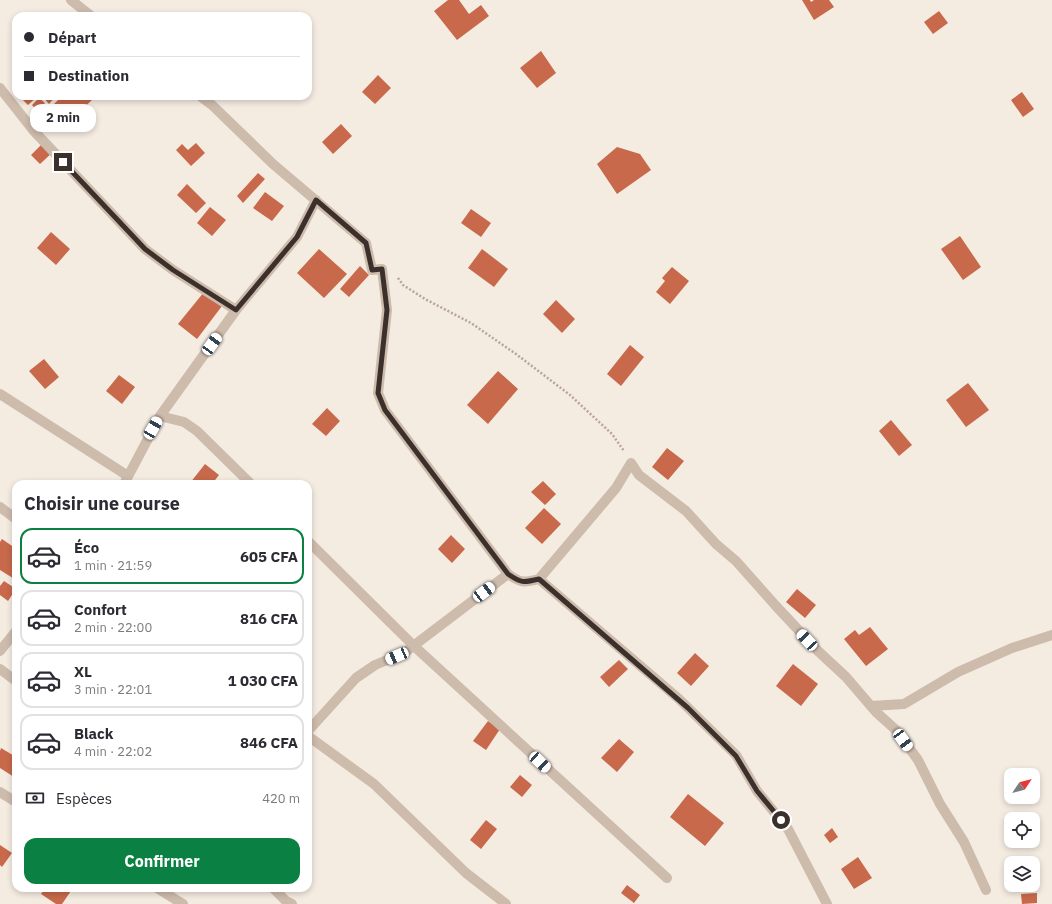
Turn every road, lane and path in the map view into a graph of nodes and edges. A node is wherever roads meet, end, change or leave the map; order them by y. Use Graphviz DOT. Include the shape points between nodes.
graph roads {
  1 [pos="71,0"];
  2 [pos="86,12"];
  3 [pos="0,88"];
  4 [pos="205,100"];
  5 [pos="316,200"];
  6 [pos="382,269"];
  7 [pos="236,310"];
  8 [pos="0,394"];
  9 [pos="160,416"];
  10 [pos="631,463"];
  11 [pos="126,480"];
  12 [pos="247,480"];
  13 [pos="0,507"];
  14 [pos="12,516"];
  15 [pos="312,545"];
  16 [pos="508,574"];
  17 [pos="539,579"];
  18 [pos="1052,635"];
  19 [pos="12,636"];
  20 [pos="414,646"];
  21 [pos="0,651"];
  22 [pos="0,669"];
  23 [pos="12,678"];
  24 [pos="871,706"];
  25 [pos="312,727"];
  26 [pos="312,739"];
  27 [pos="0,792"];
  28 [pos="12,800"];
  29 [pos="667,878"];
  30 [pos="986,890"];
  31 [pos="164,892"];
  32 [pos="276,892"];
  33 [pos="287,903"];
  34 [pos="183,904"];
  35 [pos="506,904"];
  36 [pos="828,904"];
  1 -- 2 [label="street"];
  3 -- 7 [label="street" via="33,130 145,249"];
  4 -- 5 [label="street" via="273,164"];
  5 -- 6 [label="street" via="366,243 372,270"];
  5 -- 7 [label="street" via="297,237"];
  6 -- 10 [label="path" via="391,267 403,285 471,323 570,396 612,434"];
  6 -- 16 [label="street" via="387,310 378,393 385,410"];
  7 -- 9 [label="street"];
  8 -- 11 [label="street"];
  9 -- 11 [label="street"];
  9 -- 12 [label="street" via="184,422 197,431"];
  10 -- 17 [label="street" via="616,488"];
  10 -- 24 [label="street" via="639,475 686,511 716,544 736,561"];
  13 -- 14 [label="street"];
  15 -- 20 [label="street"];
  16 -- 17 [label="street" via="525,583"];
  16 -- 20 [label="street"];
  17 -- 36 [label="street" via="679,699 736,756 757,791 788,829"];
  18 -- 24 [label="street" via="1012,648 965,669 904,704"];
  19 -- 21 [label="street"];
  20 -- 25 [label="street" via="375,665 356,678"];
  20 -- 29 [label="street"];
  22 -- 23 [label="street"];
  24 -- 30 [label="street" via="896,730 918,760 940,804 964,842"];
  26 -- 35 [label="street" via="374,784 466,873"];
  27 -- 28 [label="street"];
  31 -- 34 [label="street"];
  32 -- 33 [label="street"];
}
